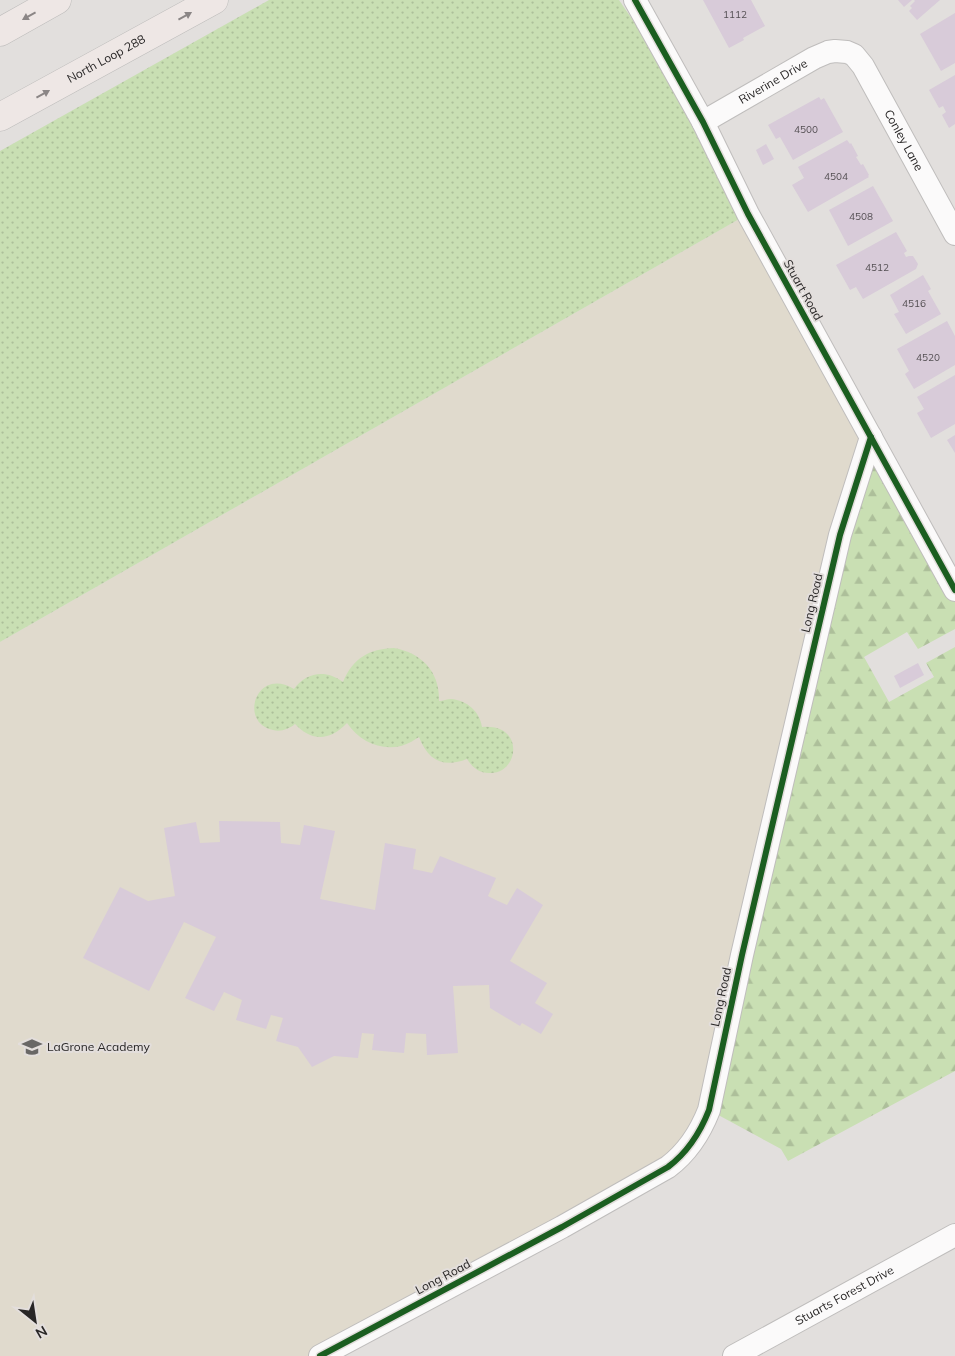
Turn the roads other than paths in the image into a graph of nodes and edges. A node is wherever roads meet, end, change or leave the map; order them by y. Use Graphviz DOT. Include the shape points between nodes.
graph roads {
  1 [pos="57,0"];
  2 [pos="214,0"];
  3 [pos="635,0"];
  4 [pos="0,32"];
  5 [pos="847,52"];
  6 [pos="0,117"];
  7 [pos="703,122"];
  8 [pos="955,234"];
  9 [pos="871,437"];
  10 [pos="955,590"];
  11 [pos="955,1235"];
  12 [pos="320,1356"];
  13 [pos="734,1356"];
  1 -- 4 [label="highway, one-way"];
  6 -- 2 [label="highway, North Loop 288, one-way"];
  3 -- 7 [label="street, Stuart Road"];
  5 -- 7 [label="street, Riverine Drive" via="835,51 814,58"];
  5 -- 8 [label="street, Conley Lane" via="863,66"];
  7 -- 9 [label="street, Stuart Road" via="748,214"];
  9 -- 10 [label="street, Stuart Road"];
  9 -- 12 [label="street, Long Road" via="840,535 709,1110 694,1141 668,1167"];
  11 -- 13 [label="street, Stuarts Forest Drive"];
}
